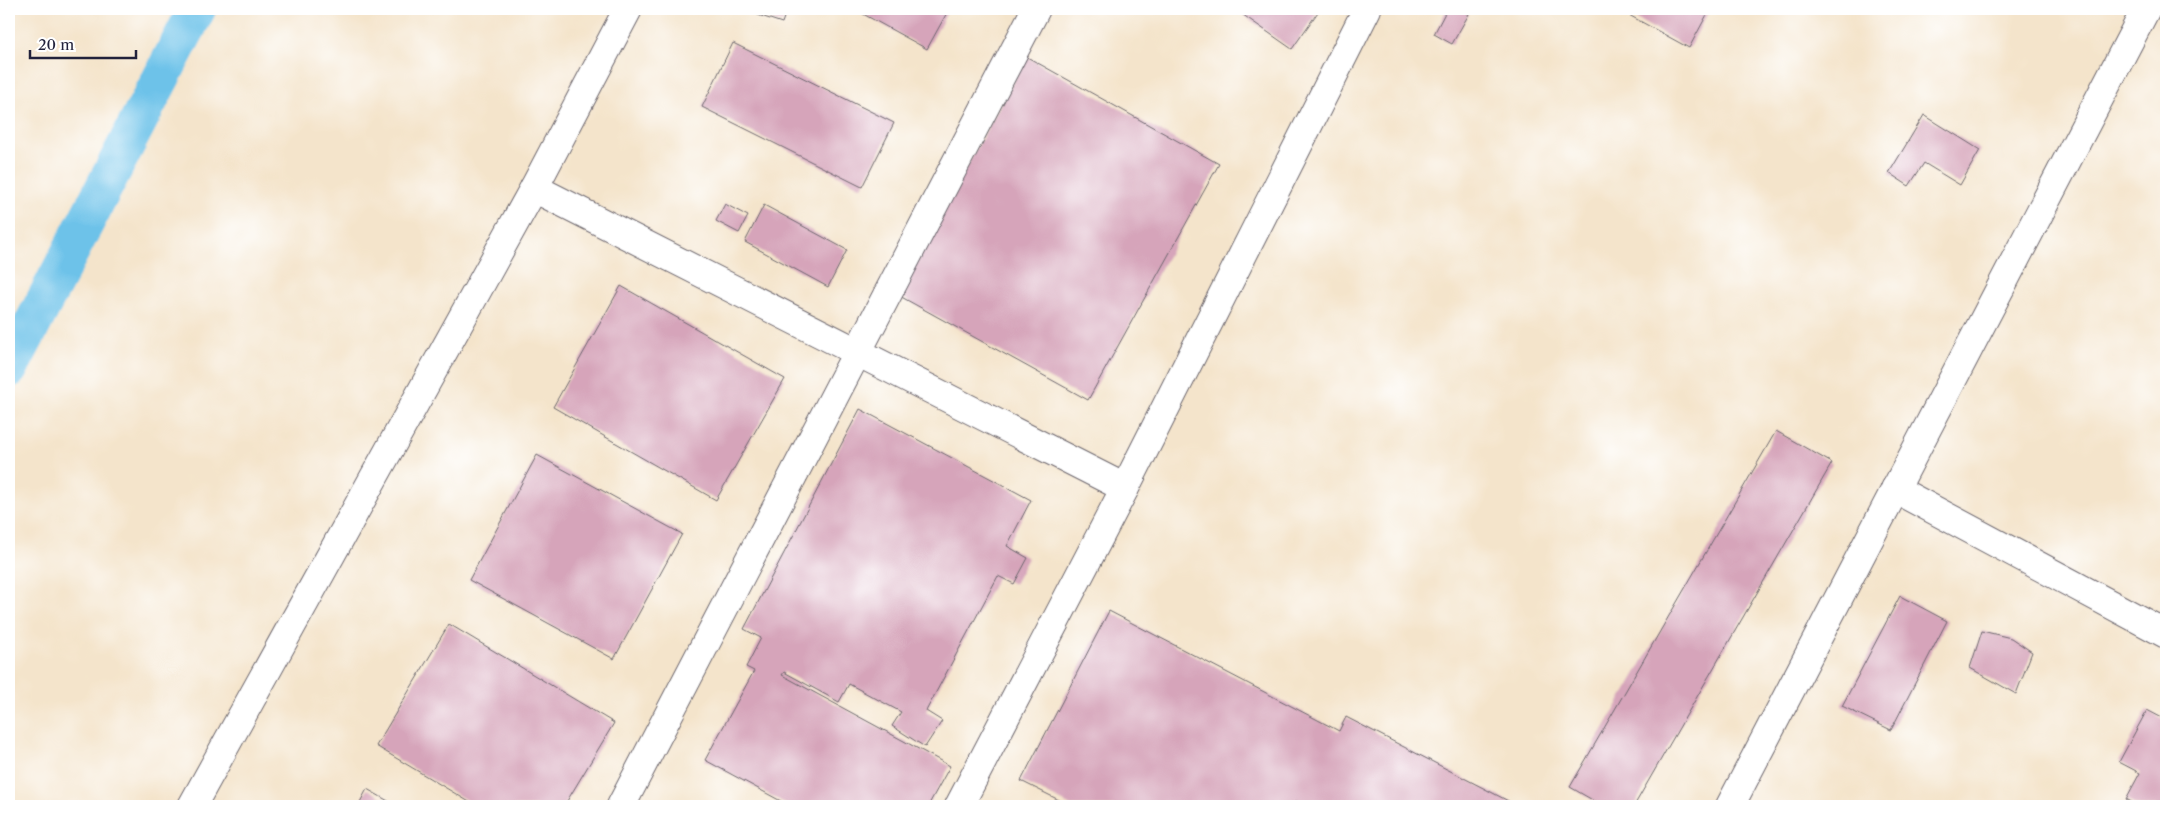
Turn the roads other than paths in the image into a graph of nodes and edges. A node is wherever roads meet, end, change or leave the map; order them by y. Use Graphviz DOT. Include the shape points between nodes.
graph roads {
  1 [pos="628,9"];
  2 [pos="1036,9"];
  3 [pos="1367,9"];
  4 [pos="2146,9"];
  5 [pos="534,188"];
  6 [pos="857,353"];
  7 [pos="1125,488"];
  8 [pos="1895,489"];
  9 [pos="2166,634"];
  10 [pos="192,806"];
  11 [pos="621,806"];
  12 [pos="959,806"];
  13 [pos="1730,806"];
  1 -- 5 [label="street"];
  2 -- 6 [label="street"];
  3 -- 7 [label="street"];
  4 -- 8 [label="street"];
  5 -- 6 [label="street"];
  5 -- 10 [label="street"];
  6 -- 7 [label="street"];
  6 -- 11 [label="street"];
  7 -- 12 [label="street"];
  8 -- 9 [label="street"];
  8 -- 13 [label="street"];
}
